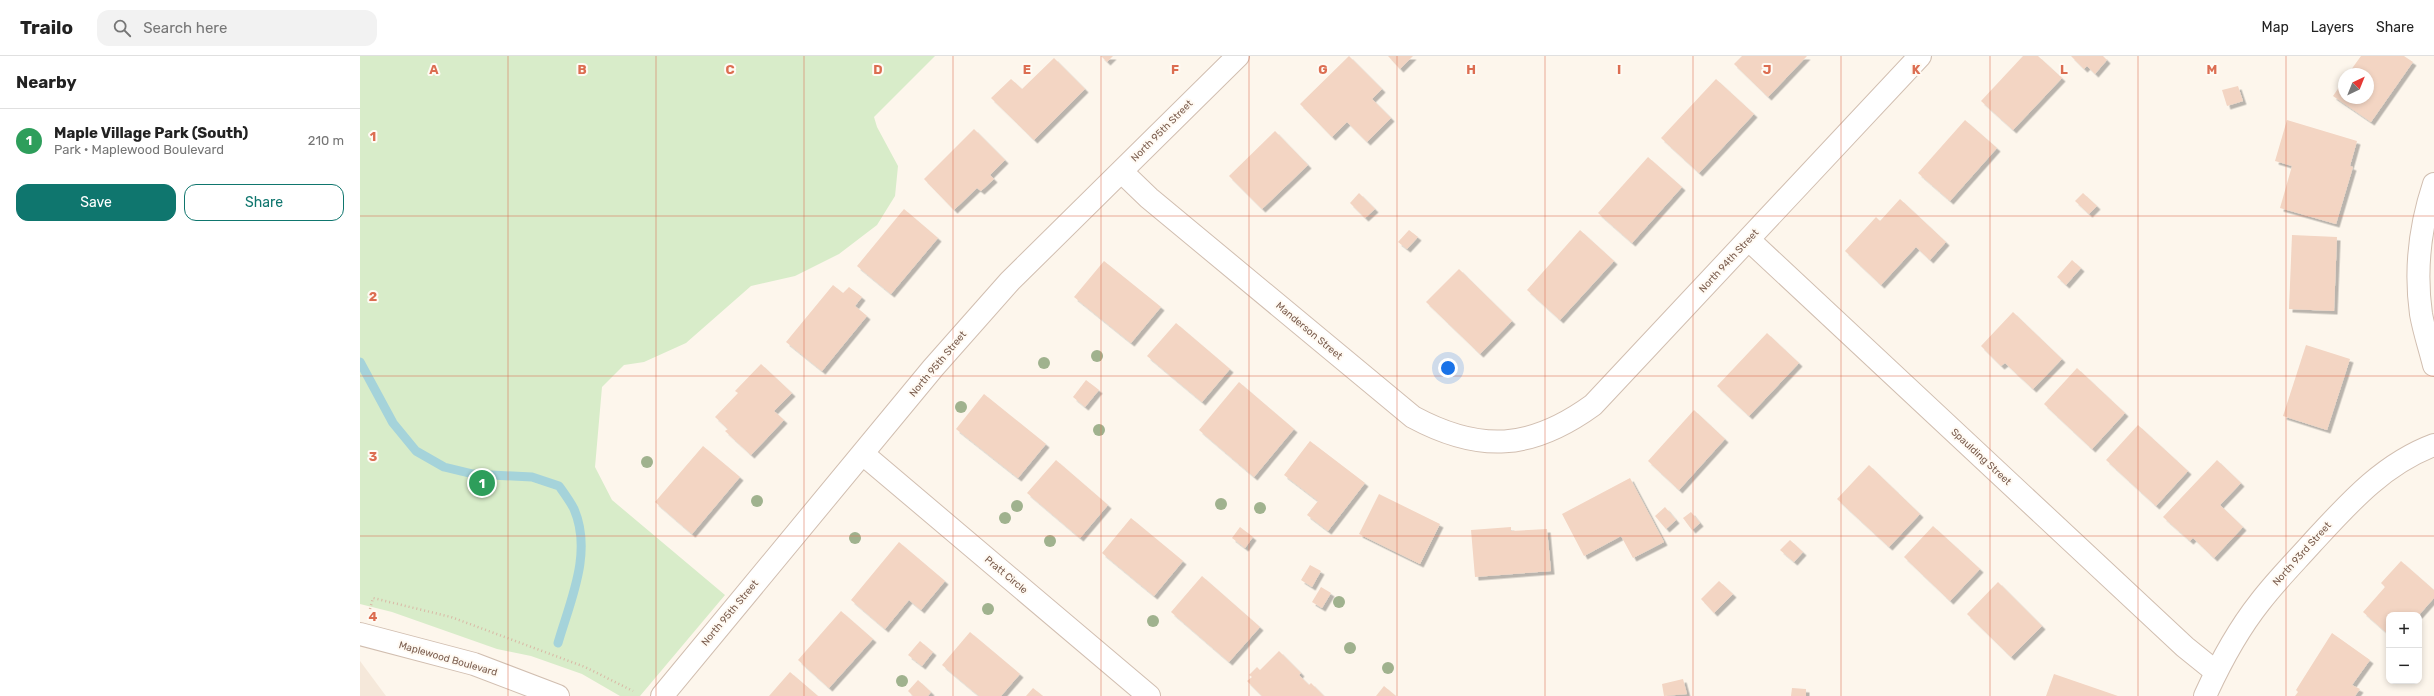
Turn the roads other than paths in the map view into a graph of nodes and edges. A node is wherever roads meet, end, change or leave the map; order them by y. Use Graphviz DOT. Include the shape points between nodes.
graph roads {
  1 [pos="1238,56"];
  2 [pos="1920,56"];
  3 [pos="1122,172"];
  4 [pos="2434,184"];
  5 [pos="1749,240"];
  6 [pos="2434,365"];
  7 [pos="1520,440"];
  8 [pos="2434,445"];
  9 [pos="863,454"];
  10 [pos="360,634"];
  11 [pos="2216,672"];
  12 [pos="558,696"];
  13 [pos="662,696"];
  14 [pos="1149,696"];
  15 [pos="2205,696"];
  1 -- 3 [label="street, North 95th Street"];
  2 -- 5 [label="street, North 94th Street"];
  3 -- 7 [label="street, Manderson Street" via="1149,198 1412,417 1436,430 1466,440"];
  3 -- 9 [label="street, North 95th Street" via="1010,281 933,368"];
  4 -- 6 [label="street" via="2421,232 2418,290 2421,316"];
  5 -- 7 [label="street, North 94th Street" via="1593,406 1572,421 1549,432"];
  5 -- 11 [label="street, Spaulding Street" via="2185,647"];
  8 -- 11 [label="street, North 93rd Street" via="2415,452 2373,480 2350,501 2260,601"];
  9 -- 13 [label="street, North 95th Street"];
  9 -- 14 [label="street, Pratt Circle"];
  10 -- 12 [label="street, Maplewood Boulevard" via="474,664"];
  11 -- 15 [label="street, North 93rd Street"];
}
